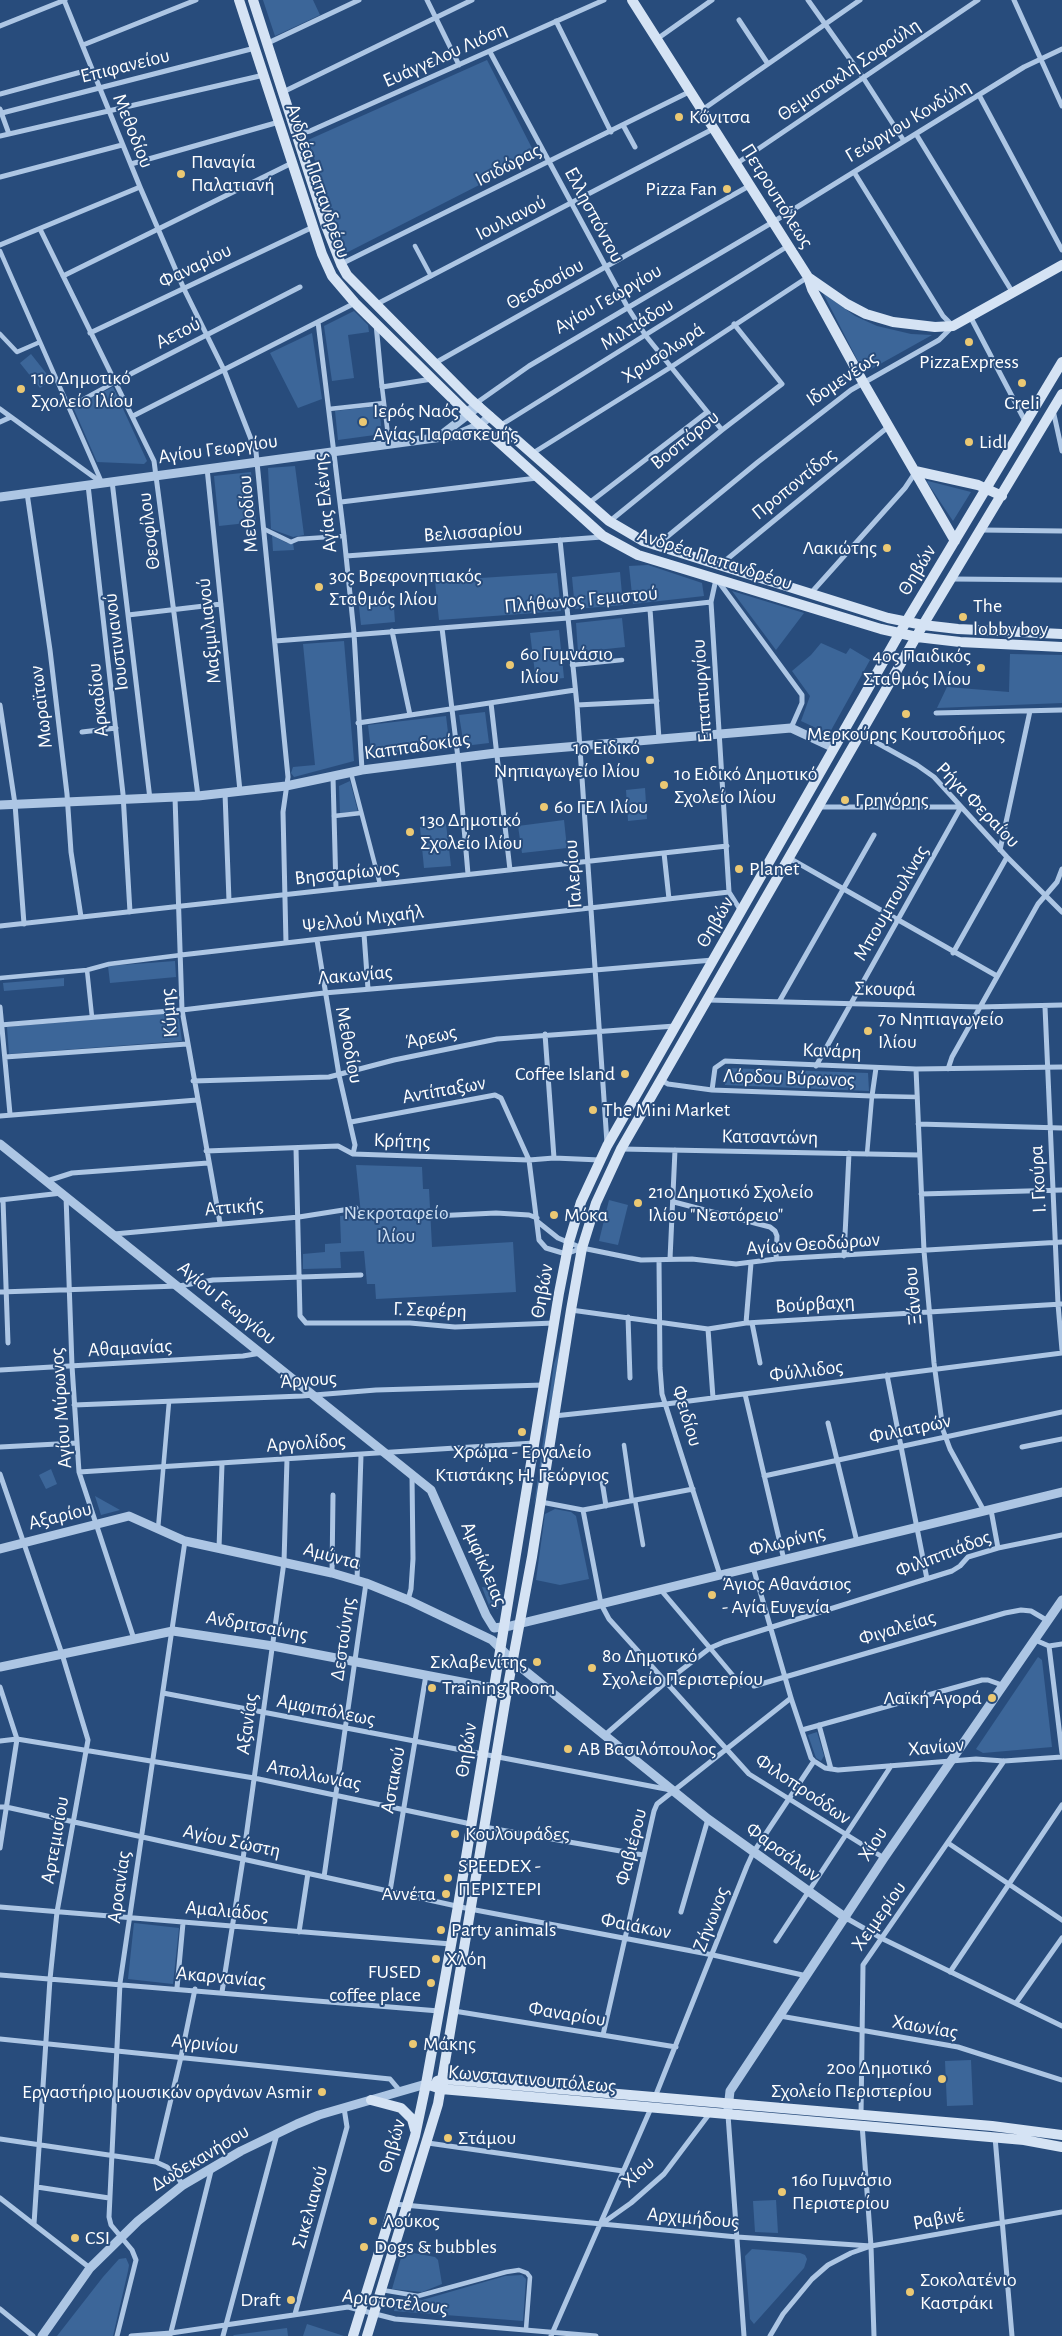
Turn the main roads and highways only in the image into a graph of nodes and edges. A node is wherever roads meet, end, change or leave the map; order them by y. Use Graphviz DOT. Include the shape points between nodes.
graph roads {
  1 [pos="238,0"];
  2 [pos="253,0"];
  3 [pos="632,0"];
  4 [pos="1062,265"];
  5 [pos="808,277"];
  6 [pos="953,326"];
  7 [pos="1062,362"];
  8 [pos="1062,394"];
  9 [pos="915,472"];
  10 [pos="986,488"];
  11 [pos="1002,496"];
  12 [pos="954,541"];
  13 [pos="906,622"];
  14 [pos="923,625"];
  15 [pos="900,633"];
  16 [pos="1062,634"];
  17 [pos="917,637"];
  18 [pos="1062,647"];
  19 [pos="426,2084"];
  20 [pos="442,2084"];
  21 [pos="371,2100"];
  22 [pos="1062,2135"];
  23 [pos="415,2136"];
  24 [pos="1062,2147"];
  25 [pos="353,2336"];
  26 [pos="367,2336"];
  1 -- 15 [label="main road, Ανδρέα Παπανδρέου" via="332,276 355,303 467,413 603,536 638,555"];
  2 -- 13 [label="main road, Ανδρέα Παπανδρέου" via="341,264 353,282 434,364 609,521 643,541"];
  3 -- 5 [label="main road, Πετρουπόλεως"];
  4 -- 6 [label="main road, Ιδομενέως"];
  5 -- 6 [label="main road, Πετρουπόλεως" via="848,304 880,319 913,325"];
  5 -- 9 [label="main road"];
  7 -- 10 [label="main road, Θηβών"];
  8 -- 11 [label="main road, Θηβών"];
  9 -- 10 [label="main road"];
  9 -- 12 [label="main road"];
  10 -- 11 [label="main road"];
  10 -- 12 [label="main road, Θηβών"];
  11 -- 14 [label="main road, Θηβών"];
  12 -- 13 [label="main road, Θηβών"];
  13 -- 14 [label="main road, Ανδρέα Παπανδρέου"];
  13 -- 15 [label="main road, Θηβών"];
  14 -- 16 [label="main road, Ανδρέα Παπανδρέου"];
  14 -- 17 [label="main road, Θηβών"];
  15 -- 17 [label="main road, Ανδρέα Παπανδρέου"];
  15 -- 19 [label="main road, Θηβών" via="607,1146 581,1202 566,1254"];
  17 -- 18 [label="main road, Ανδρέα Παπανδρέου"];
  17 -- 20 [label="main road, Θηβών" via="621,1149 596,1203 582,1248 571,1310"];
  19 -- 20 [label="main road, Κωνσταντινουπόλεως"];
  19 -- 23 [label="main road, Θηβών"];
  20 -- 22 [label="main road, Κωνσταντινουπόλεως" via="655,2097"];
  20 -- 24 [label="main road, Κωνσταντινουπόλεως" via="652,2108 995,2137"];
  20 -- 26 [label="main road, Θηβών" via="428,2143"];
  21 -- 23 [label="main road" via="401,2108 412,2119"];
  23 -- 25 [label="main road, Θηβών"];
}
